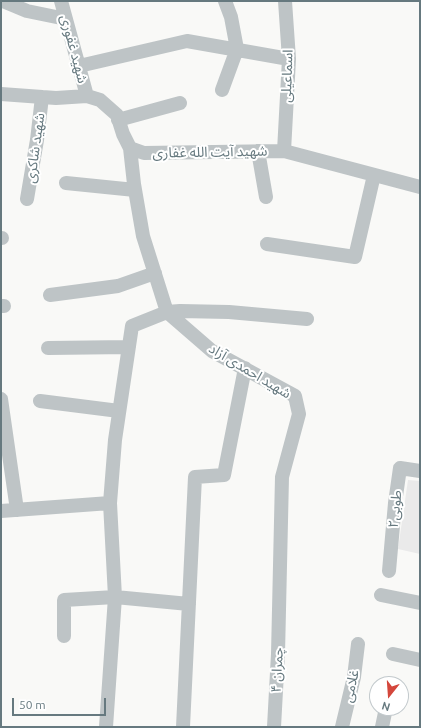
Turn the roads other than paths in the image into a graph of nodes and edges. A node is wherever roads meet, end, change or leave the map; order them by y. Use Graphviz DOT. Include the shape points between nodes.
graph roads {
  1 [pos="3,1"];
  2 [pos="61,1"];
  3 [pos="225,1"];
  4 [pos="285,1"];
  5 [pos="66,19"];
  6 [pos="237,49"];
  7 [pos="289,59"];
  8 [pos="78,66"];
  9 [pos="222,90"];
  10 [pos="1,94"];
  11 [pos="87,96"];
  12 [pos="42,97"];
  13 [pos="180,103"];
  14 [pos="118,120"];
  15 [pos="130,148"];
  16 [pos="258,151"];
  17 [pos="284,151"];
  18 [pos="374,175"];
  19 [pos="66,183"];
  20 [pos="420,187"];
  21 [pos="135,190"];
  22 [pos="266,197"];
  23 [pos="27,199"];
  24 [pos="267,244"];
  25 [pos="155,273"];
  26 [pos="50,295"];
  27 [pos="167,312"];
  28 [pos="307,319"];
  29 [pos="129,347"];
  30 [pos="48,348"];
  31 [pos="245,368"];
  32 [pos="1,399"];
  33 [pos="40,401"];
  34 [pos="119,411"];
  35 [pos="420,471"];
  36 [pos="110,503"];
  37 [pos="1,510"];
  38 [pos="17,510"];
  39 [pos="389,571"];
  40 [pos="381,595"];
  41 [pos="115,597"];
  42 [pos="420,603"];
  43 [pos="189,604"];
  44 [pos="279,613"];
  45 [pos="64,636"];
  46 [pos="358,644"];
  47 [pos="393,654"];
  48 [pos="420,660"];
  49 [pos="384,716"];
  50 [pos="106,727"];
  51 [pos="183,727"];
  52 [pos="274,727"];
  53 [pos="342,727"];
  54 [pos="382,727"];
  1 -- 5 [label="street" via="26,11"];
  2 -- 5 [label="street, شهید غفوری"];
  3 -- 6 [label="street"];
  4 -- 7 [label="street, اسماعیلی"];
  5 -- 8 [label="street, شهید غفوری"];
  6 -- 7 [label="street"];
  6 -- 8 [label="street" via="187,41"];
  6 -- 9 [label="street"];
  7 -- 17 [label="street, اسماعیلی"];
  8 -- 11 [label="street, شهید غفوری"];
  10 -- 12 [label="street"];
  11 -- 12 [label="street"];
  11 -- 14 [label="street" via="100,100"];
  12 -- 23 [label="street, شهید شاکری"];
  13 -- 14 [label="street"];
  14 -- 15 [label="street"];
  15 -- 16 [label="street, شهید آیت الله غفاری" via="144,154"];
  15 -- 21 [label="street"];
  16 -- 17 [label="street, شهید آیت الله غفاری"];
  16 -- 22 [label="street"];
  17 -- 18 [label="street, شهید آیت الله غفاری"];
  18 -- 20 [label="street, شهید آیت الله غفاری"];
  18 -- 24 [label="street" via="355,257"];
  19 -- 21 [label="street"];
  21 -- 25 [label="street" via="144,236"];
  25 -- 26 [label="street" via="118,286"];
  25 -- 27 [label="street"];
  27 -- 28 [label="street" via="229,312"];
  27 -- 29 [label="street" via="132,326"];
  27 -- 31 [label="street, شهید احمدی آزاد" via="212,351"];
  29 -- 30 [label="street"];
  29 -- 34 [label="street"];
  31 -- 43 [label="street" via="224,475 195,477"];
  31 -- 44 [label="street, شهید احمدی آزاد" via="295,396 299,414 282,477"];
  32 -- 38 [label="street"];
  33 -- 34 [label="street"];
  34 -- 36 [label="street"];
  35 -- 39 [label="street, طوبی۲" via="400,468"];
  36 -- 38 [label="street"];
  36 -- 41 [label="street"];
  37 -- 38 [label="street"];
  40 -- 42 [label="street"];
  41 -- 43 [label="street"];
  41 -- 45 [label="street" via="64,600"];
  41 -- 50 [label="street"];
  43 -- 51 [label="street"];
  44 -- 52 [label="street, چمران ۴"];
  46 -- 53 [label="street, غلامی" via="354,678"];
  47 -- 48 [label="street"];
  49 -- 54 [label="street"];
}
